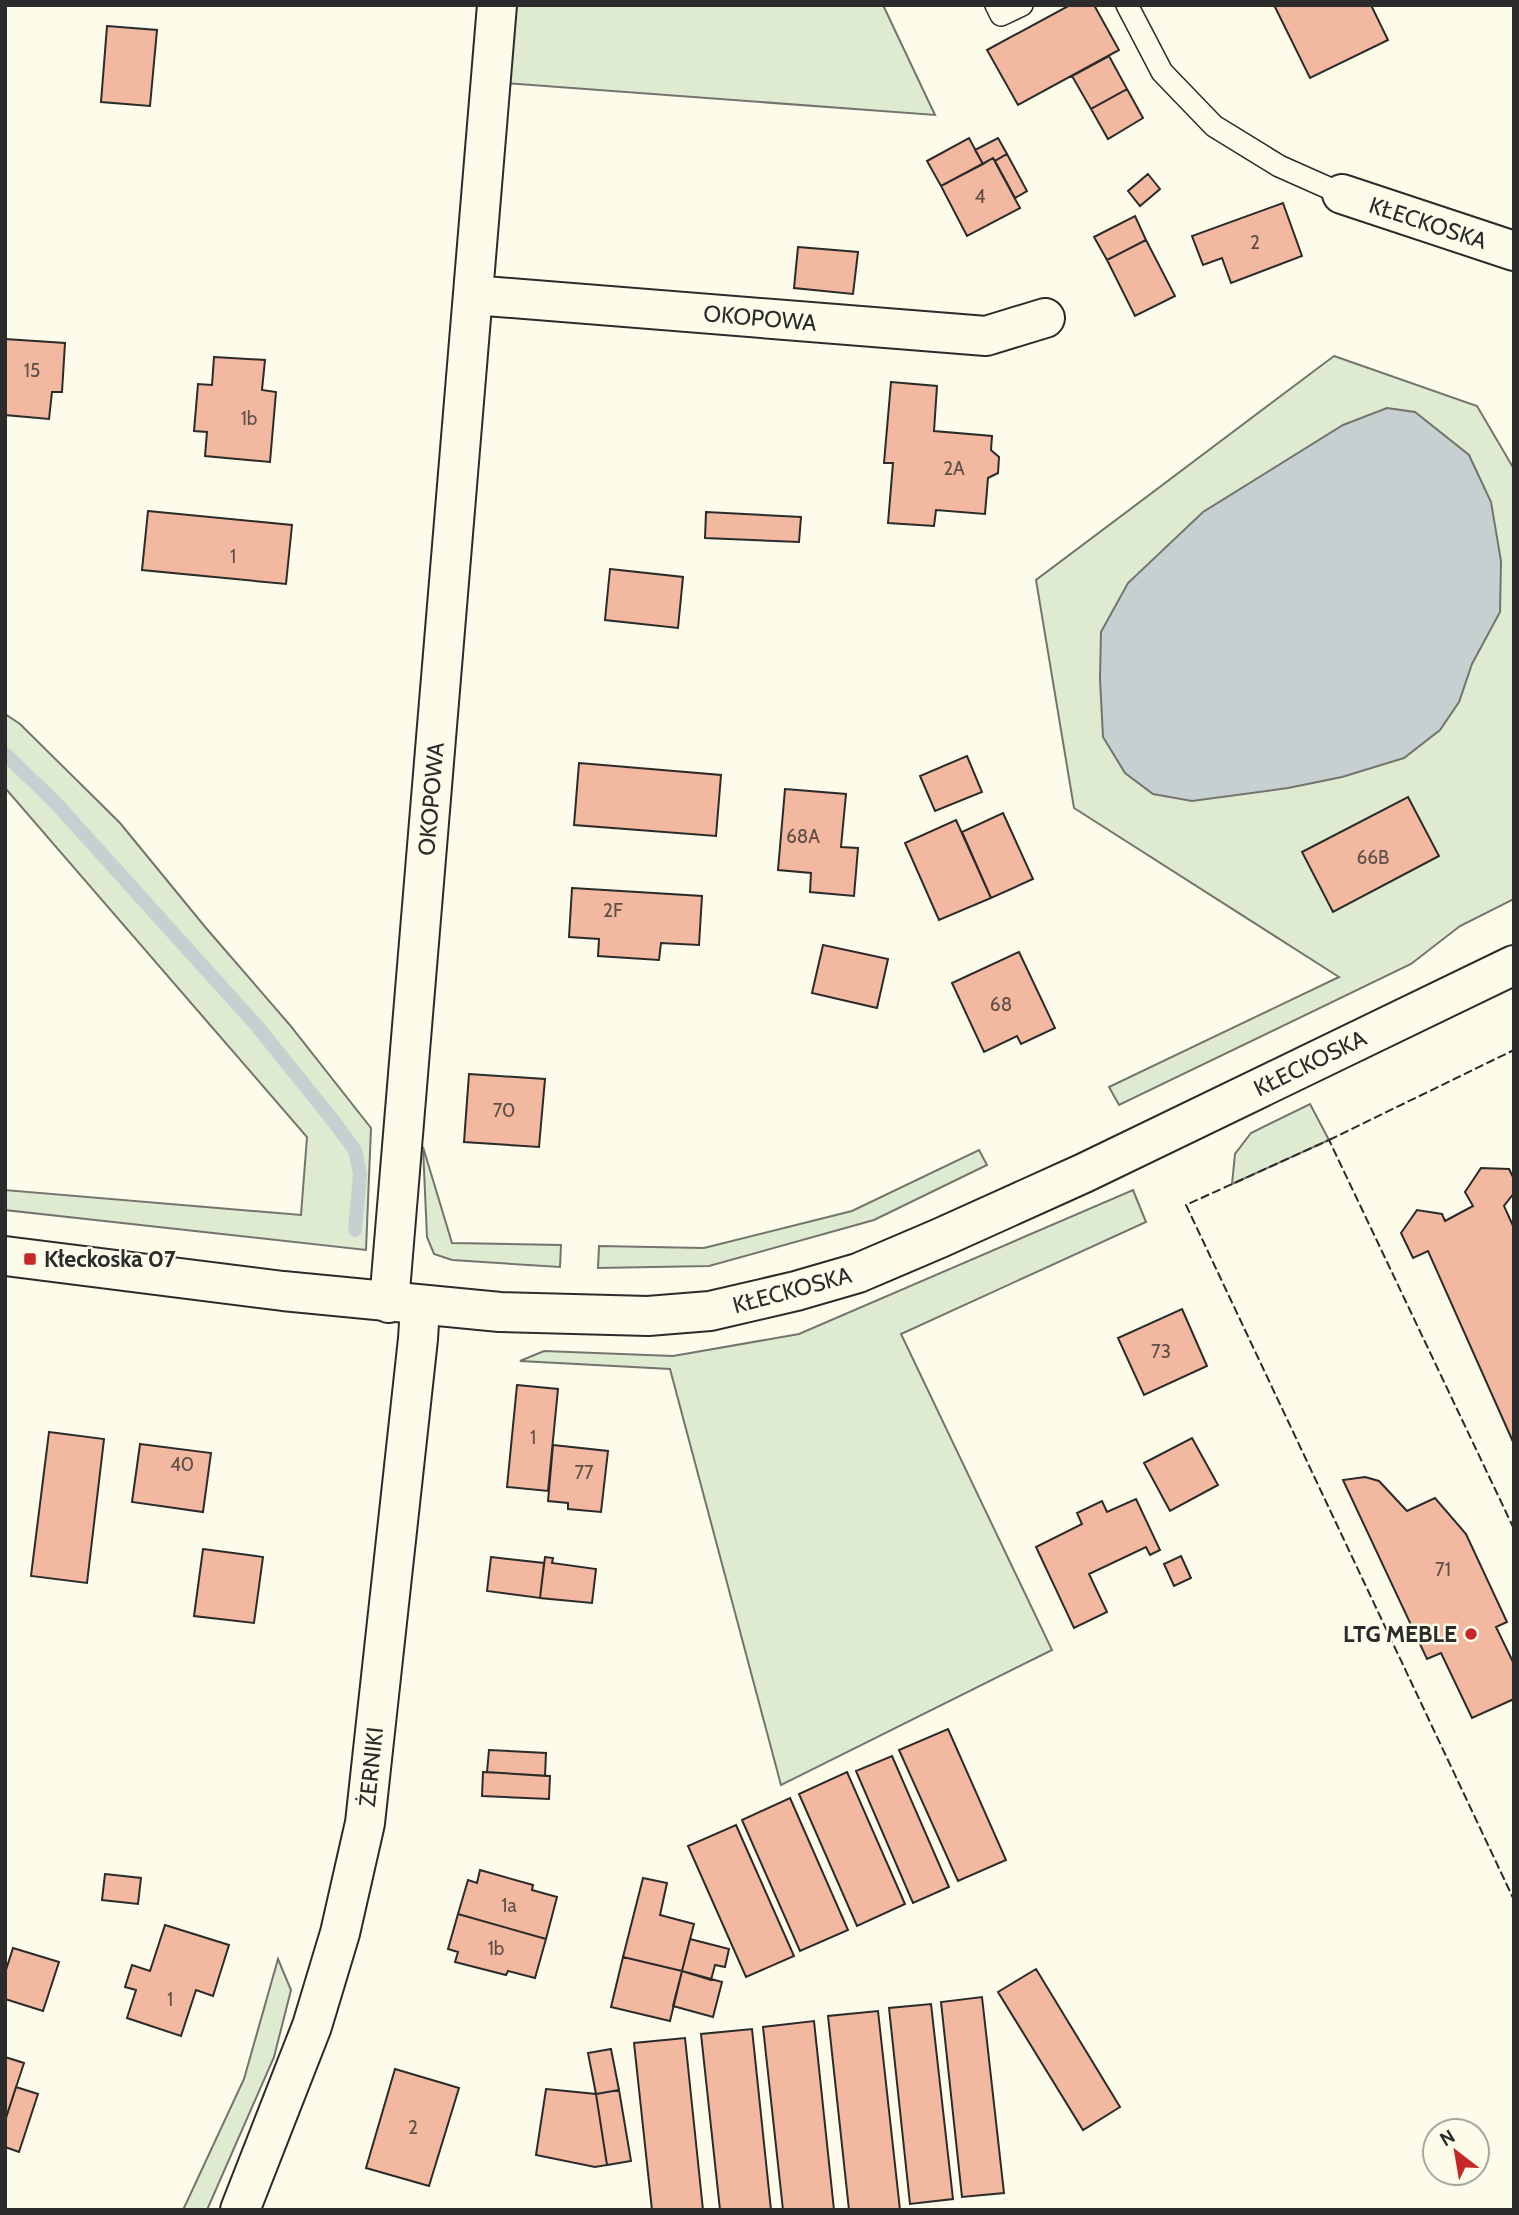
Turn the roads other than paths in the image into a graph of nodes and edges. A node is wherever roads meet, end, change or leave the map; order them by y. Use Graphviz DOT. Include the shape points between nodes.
graph roads {
  1 [pos="497,5"];
  2 [pos="996,5"];
  3 [pos="1022,5"];
  4 [pos="1127,5"];
  5 [pos="1342,194"];
  6 [pos="1514,251"];
  7 [pos="473,295"];
  8 [pos="1045,318"];
  9 [pos="1514,965"];
  10 [pos="5,1256"];
  11 [pos="404,1304"];
  12 [pos="240,2210"];
  1 -- 7 [label="street, OKOPOWA"];
  2 -- 3 [label="lane" via="1001,15"];
  4 -- 5 [label="lane" via="1162,72 1214,126 1279,166"];
  5 -- 6 [label="street, KŁECKOSKA"];
  7 -- 8 [label="street, OKOPOWA" via="986,336"];
  7 -- 11 [label="street, OKOPOWA"];
  9 -- 11 [label="street, KŁECKOSKA" via="1084,1173 858,1273 710,1311 648,1316"];
  10 -- 11 [label="street, KŁECKOSKA"];
  11 -- 12 [label="street, ŻERNIKI" via="418,1339 365,1823 340,1933 312,2026"];
}
